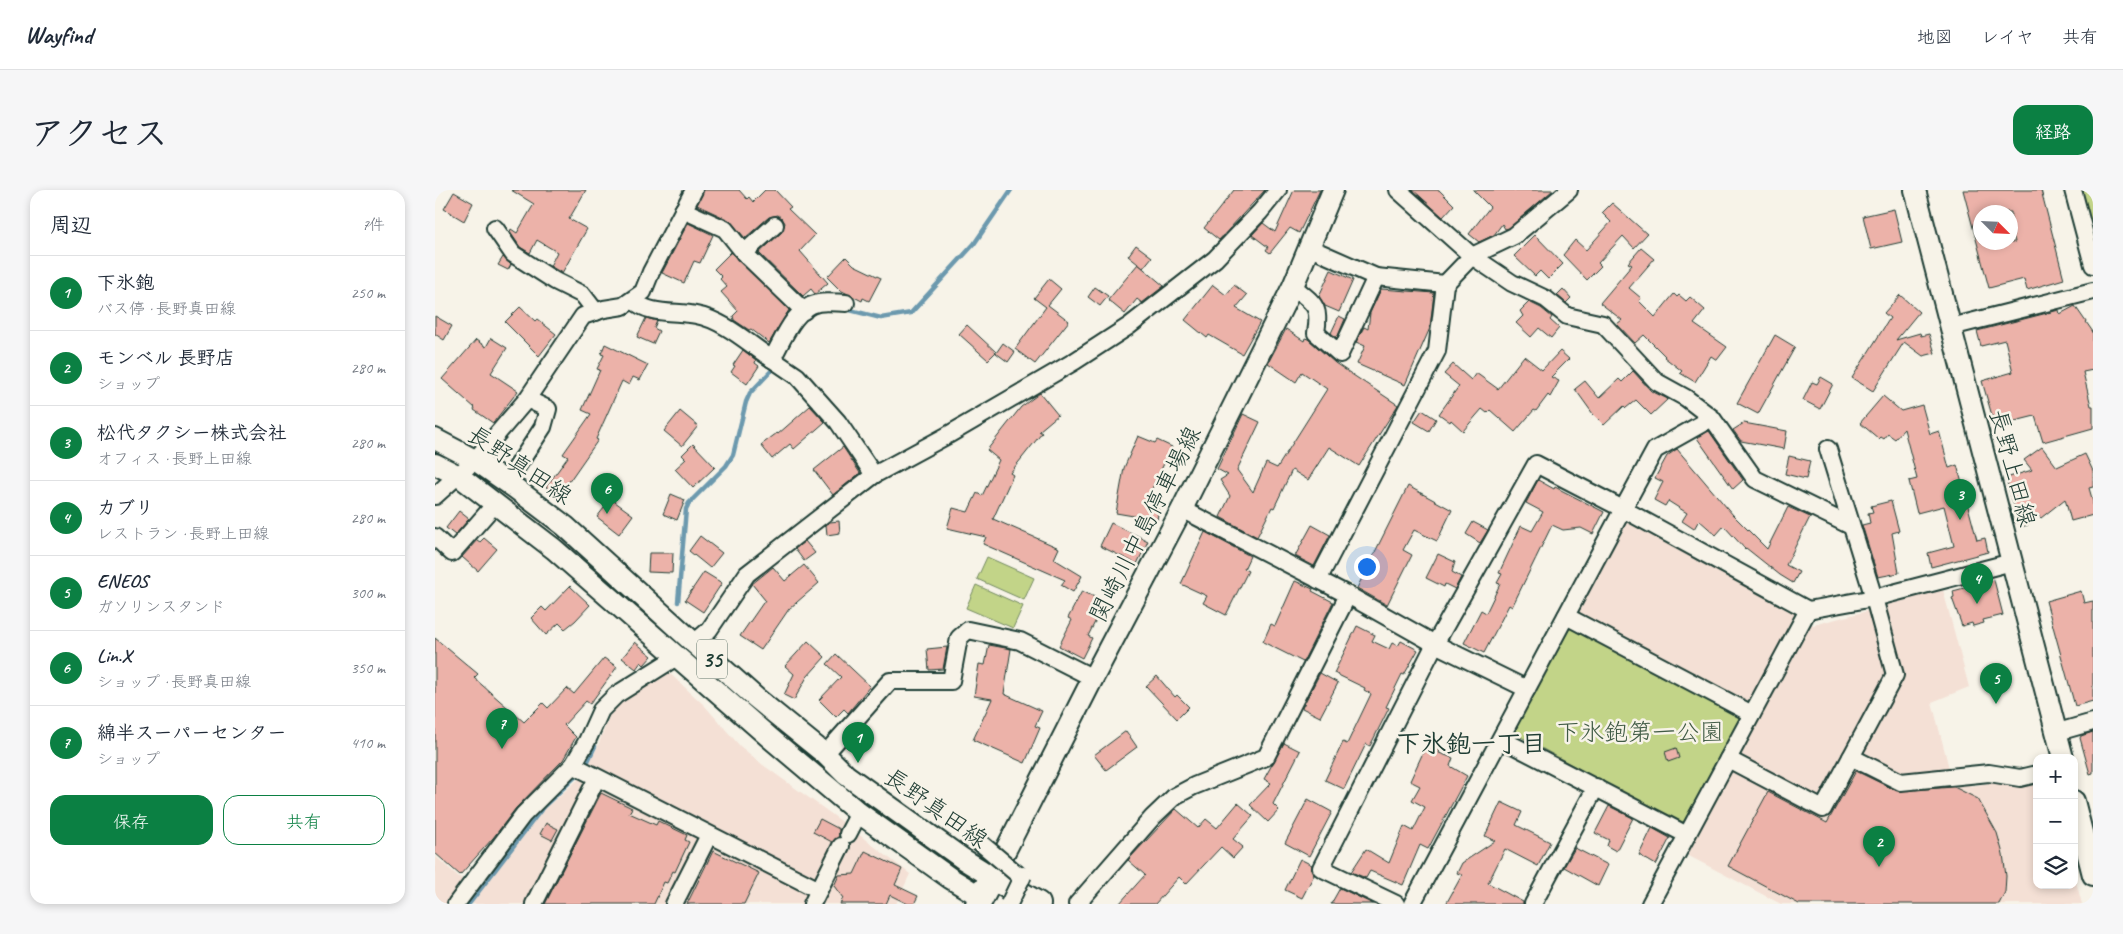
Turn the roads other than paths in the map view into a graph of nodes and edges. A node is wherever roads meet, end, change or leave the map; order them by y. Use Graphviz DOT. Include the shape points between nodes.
graph roads {
  1 [pos="694,190"];
  2 [pos="1278,190"];
  3 [pos="1333,190"];
  4 [pos="1398,190"];
  5 [pos="1569,190"];
  6 [pos="1915,190"];
  7 [pos="2073,190"];
  8 [pos="683,210"];
  9 [pos="775,225"];
  10 [pos="495,228"];
  11 [pos="1309,248"];
  12 [pos="744,253"];
  13 [pos="1472,256"];
  14 [pos="2093,265"];
  15 [pos="1376,277"];
  16 [pos="1445,284"];
  17 [pos="1293,286"];
  18 [pos="2093,291"];
  19 [pos="633,300"];
  20 [pos="846,303"];
  21 [pos="804,311"];
  22 [pos="596,312"];
  23 [pos="1951,328"];
  24 [pos="773,359"];
  25 [pos="527,399"];
  26 [pos="1712,418"];
  27 [pos="435,439"];
  28 [pos="1828,449"];
  29 [pos="475,460"];
  30 [pos="435,464"];
  31 [pos="513,473"];
  32 [pos="873,475"];
  33 [pos="459,476"];
  34 [pos="435,496"];
  35 [pos="495,504"];
  36 [pos="1182,509"];
  37 [pos="1623,509"];
  38 [pos="1851,526"];
  39 [pos="435,537"];
  40 [pos="2012,562"];
  41 [pos="1318,580"];
  42 [pos="1348,595"];
  43 [pos="1874,598"];
  44 [pos="1808,610"];
  45 [pos="1566,616"];
  46 [pos="694,643"];
  47 [pos="1435,644"];
  48 [pos="678,656"];
  49 [pos="1093,678"];
  50 [pos="1527,689"];
  51 [pos="1752,714"];
  52 [pos="2093,722"];
  53 [pos="2058,732"];
  54 [pos="1501,739"];
  55 [pos="825,754"];
  56 [pos="2062,754"];
  57 [pos="1851,757"];
  58 [pos="1728,759"];
  59 [pos="573,765"];
  60 [pos="2033,775"];
  61 [pos="597,778"];
  62 [pos="1596,788"];
  63 [pos="859,813"];
  64 [pos="2078,817"];
  65 [pos="709,835"];
  66 [pos="1687,835"];
  67 [pos="977,840"];
  68 [pos="2093,876"];
  69 [pos="986,895"];
  70 [pos="815,897"];
  71 [pos="456,904"];
  72 [pos="534,904"];
  73 [pos="674,904"];
  74 [pos="1009,904"];
  75 [pos="1038,904"];
  76 [pos="1077,904"];
  77 [pos="1396,904"];
  78 [pos="1412,904"];
  79 [pos="1533,904"];
  80 [pos="1650,904"];
  1 -- 8 [label="street"];
  2 -- 32 [label="street" via="1215,259 1129,326 948,435"];
  3 -- 11 [label="main road, 関崎川中島停車場線"];
  4 -- 13 [label="street"];
  5 -- 13 [label="street" via="1513,236"];
  6 -- 23 [label="main road, 長野上田線"];
  7 -- 14 [label="street"];
  8 -- 12 [label="street" via="725,229"];
  8 -- 19 [label="street" via="643,292"];
  9 -- 12 [label="street"];
  10 -- 22 [label="street" via="513,254 583,295"];
  11 -- 15 [label="street"];
  11 -- 17 [label="main road, 関崎川中島停車場線"];
  12 -- 21 [label="street"];
  13 -- 16 [label="street"];
  13 -- 26 [label="street" via="1512,284 1546,299 1567,316 1603,324 1657,382 1687,398"];
  15 -- 16 [label="street"];
  15 -- 17 [label="street" via="1340,354 1316,332 1317,308"];
  16 -- 41 [label="street" via="1437,351"];
  17 -- 36 [label="main road, 関崎川中島停車場線"];
  18 -- 23 [label="street"];
  19 -- 22 [label="street" via="623,306"];
  19 -- 24 [label="street" via="639,306 713,320"];
  20 -- 21 [label="street" via="818,303"];
  21 -- 24 [label="street" via="795,318"];
  22 -- 25 [label="street" via="583,316"];
  23 -- 40 [label="main road, 長野上田線"];
  24 -- 32 [label="street" via="797,376 838,422"];
  25 -- 29 [label="street"];
  25 -- 31 [label="street" via="549,409 543,427"];
  26 -- 37 [label="street" via="1655,450"];
  26 -- 38 [label="street" via="1755,479"];
  27 -- 29 [label="main road, 長野真田線 / 35"];
  28 -- 38 [label="street"];
  29 -- 33 [label="street"];
  29 -- 46 [label="main road, 長野真田線 / 35" via="565,526"];
  30 -- 33 [label="main road, 長野真田線 / 35"];
  32 -- 46 [label="street" via="747,574 709,630"];
  33 -- 34 [label="street"];
  33 -- 35 [label="main road, 長野真田線 / 35"];
  35 -- 39 [label="street" via="452,553"];
  35 -- 48 [label="main road, 長野真田線 / 35" via="554,549"];
  36 -- 41 [label="street"];
  36 -- 49 [label="main road, 関崎川中島停車場線"];
  37 -- 44 [label="street"];
  37 -- 45 [label="street"];
  37 -- 47 [label="street" via="1536,464"];
  38 -- 43 [label="street"];
  40 -- 43 [label="street"];
  40 -- 53 [label="main road, 長野上田線"];
  41 -- 42 [label="street"];
  42 -- 47 [label="street"];
  42 -- 76 [label="street" via="1266,757 1175,796"];
  43 -- 44 [label="street"];
  43 -- 57 [label="street" via="1895,675"];
  44 -- 51 [label="street"];
  45 -- 50 [label="street"];
  45 -- 51 [label="street"];
  46 -- 55 [label="main road, 長野真田線 / 35"];
  47 -- 50 [label="street"];
  47 -- 77 [label="street" via="1321,868"];
  48 -- 59 [label="street" via="615,695 601,710"];
  48 -- 63 [label="main road, 長野真田線 / 35"];
  49 -- 55 [label="street" via="1020,641 967,630 959,638 951,681 890,681"];
  49 -- 69 [label="main road, 関崎川中島停車場線"];
  50 -- 54 [label="street"];
  51 -- 58 [label="street"];
  52 -- 53 [label="street"];
  53 -- 56 [label="main road, 長野上田線"];
  54 -- 62 [label="street"];
  54 -- 78 [label="street"];
  55 -- 69 [label="main road, 長野真田線 / 35" via="846,775 963,860"];
  57 -- 58 [label="street" via="1823,809"];
  57 -- 60 [label="street" via="1901,782 1989,773 2020,778"];
  58 -- 66 [label="street"];
  59 -- 61 [label="street"];
  59 -- 71 [label="street" via="523,814"];
  61 -- 65 [label="street"];
  61 -- 72 [label="street"];
  62 -- 66 [label="street"];
  62 -- 79 [label="street"];
  63 -- 69 [label="main road, 長野真田線 / 35" via="950,878"];
  63 -- 70 [label="street"];
  64 -- 68 [label="main road"];
  65 -- 70 [label="street"];
  65 -- 73 [label="street"];
  66 -- 80 [label="street"];
  67 -- 74 [label="street, bridge" via="1022,877"];
  69 -- 75 [label="highway"];
}
